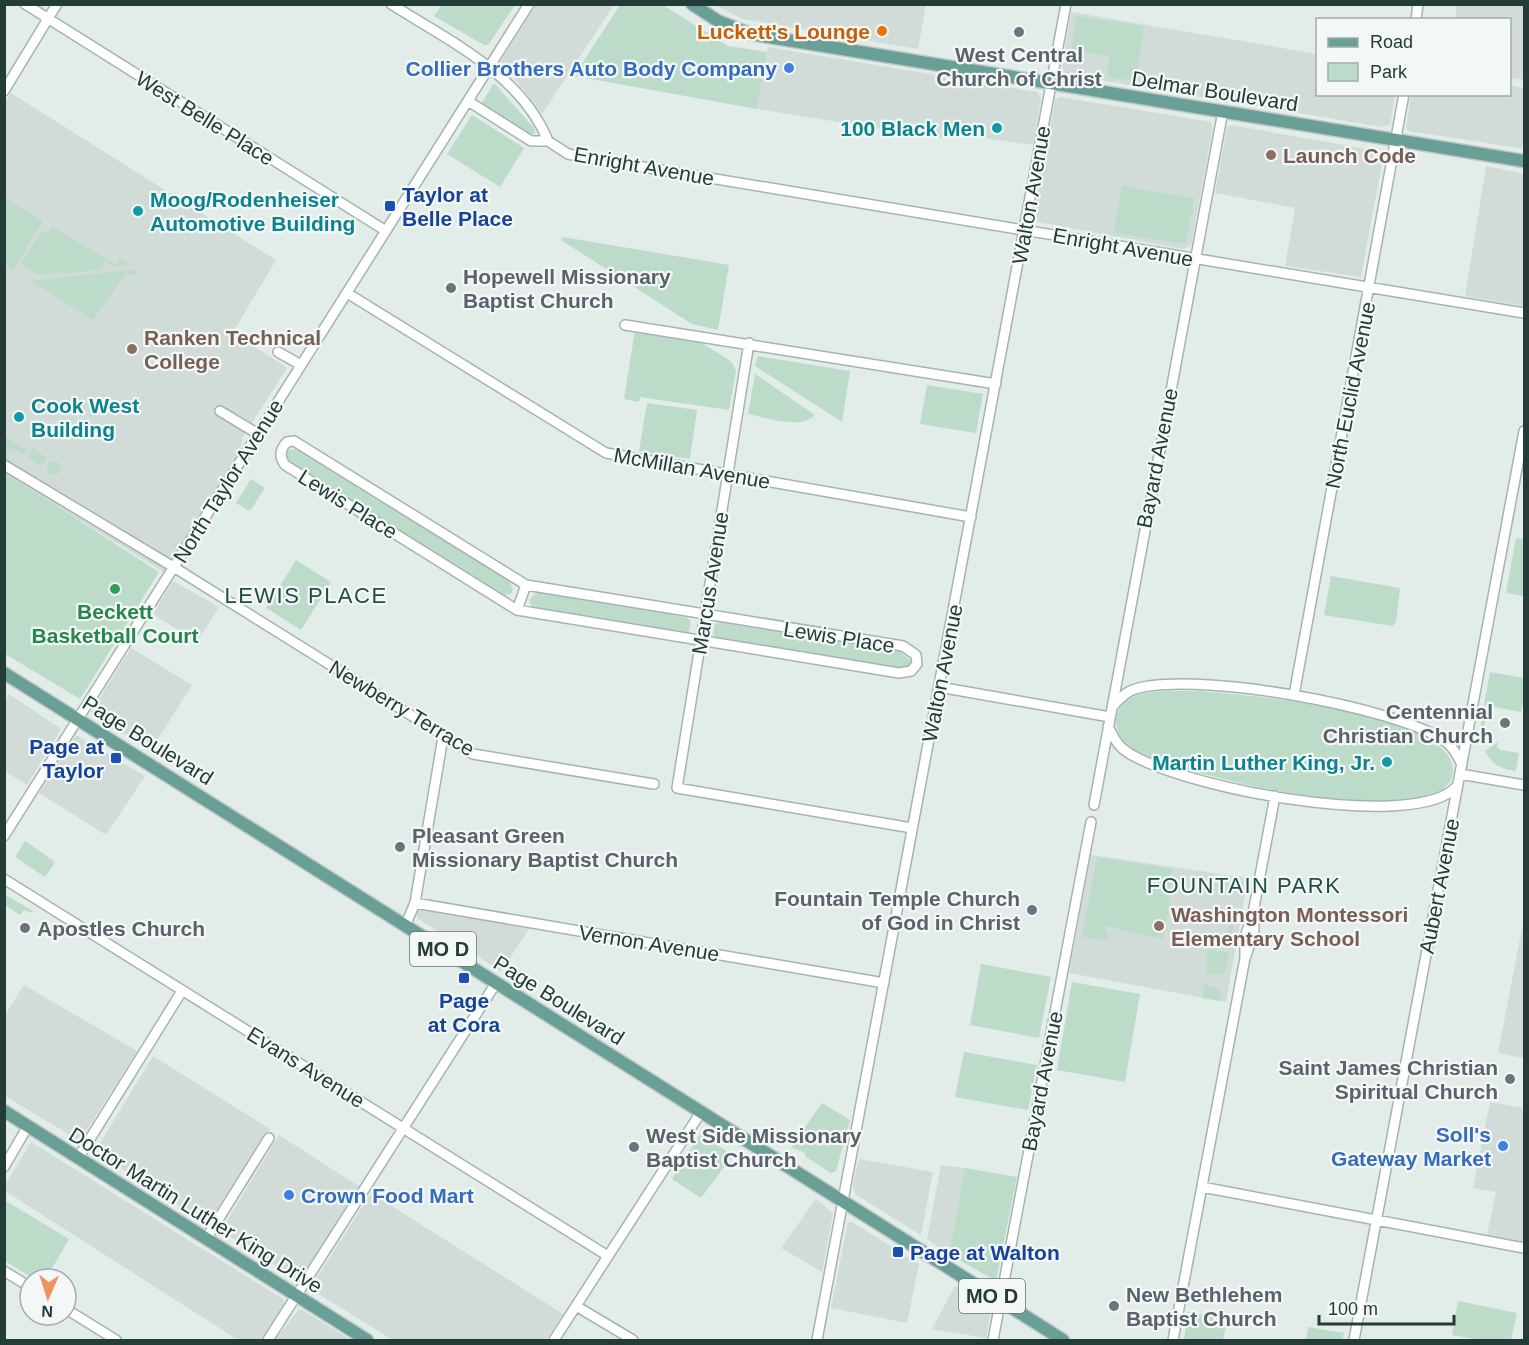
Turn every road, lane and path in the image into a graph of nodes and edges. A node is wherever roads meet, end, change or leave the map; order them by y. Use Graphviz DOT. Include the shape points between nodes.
graph roads {
  1 [pos="25,4"];
  2 [pos="57,4"];
  3 [pos="391,4"];
  4 [pos="529,4"];
  5 [pos="692,4"];
  6 [pos="1066,4"];
  7 [pos="48,19"];
  8 [pos="490,66"];
  9 [pos="1051,84"];
  10 [pos="4,91"];
  11 [pos="1404,96"];
  12 [pos="468,102"];
  13 [pos="1223,111"];
  14 [pos="548,141"];
  15 [pos="1396,141"];
  16 [pos="1524,161"];
  17 [pos="1025,230"];
  18 [pos="386,231"];
  19 [pos="1195,259"];
  20 [pos="1370,287"];
  21 [pos="347,293"];
  22 [pos="1524,313"];
  23 [pos="625,325"];
  24 [pos="748,344"];
  25 [pos="278,352"];
  26 [pos="301,366"];
  27 [pos="996,384"];
  28 [pos="220,411"];
  29 [pos="1524,431"];
  30 [pos="258,434"];
  31 [pos="4,465"];
  32 [pos="727,475"];
  33 [pos="971,517"];
  34 [pos="174,567"];
  35 [pos="526,585"];
  36 [pos="517,610"];
  37 [pos="704,616"];
  38 [pos="700,640"];
  39 [pos="4,673"];
  40 [pos="939,687"];
  41 [pos="1294,695"];
  42 [pos="1110,717"];
  43 [pos="78,719"];
  44 [pos="443,737"];
  45 [pos="1461,769"];
  46 [pos="654,784"];
  47 [pos="1524,785"];
  48 [pos="1458,786"];
  49 [pos="1275,796"];
  50 [pos="1094,805"];
  51 [pos="1091,822"];
  52 [pos="912,828"];
  53 [pos="4,836"];
  54 [pos="4,879"];
  55 [pos="415,903"];
  56 [pos="405,926"];
  57 [pos="496,983"];
  58 [pos="884,983"];
  59 [pos="182,990"];
  60 [pos="4,1111"];
  61 [pos="701,1112"];
  62 [pos="28,1126"];
  63 [pos="404,1127"];
  64 [pos="269,1138"];
  65 [pos="78,1158"];
  66 [pos="4,1167"];
  67 [pos="1202,1187"];
  68 [pos="844,1202"];
  69 [pos="1376,1219"];
  70 [pos="206,1239"];
  71 [pos="1524,1248"];
  72 [pos="608,1256"];
  73 [pos="4,1271"];
  74 [pos="18,1280"];
  75 [pos="297,1296"];
  76 [pos="1000,1301"];
  77 [pos="576,1306"];
  78 [pos="78,1317"];
  79 [pos="116,1341"];
  80 [pos="268,1341"];
  81 [pos="367,1341"];
  82 [pos="554,1341"];
  83 [pos="633,1341"];
  84 [pos="817,1341"];
  85 [pos="993,1341"];
  86 [pos="1063,1341"];
  87 [pos="1173,1341"];
  88 [pos="1354,1341"];
  1 -- 7 [label="street, West Belle Place"];
  2 -- 7 [label="street"];
  3 -- 8 [label="street, Enright Avenue"];
  4 -- 8 [label="street, North Taylor Avenue"];
  5 -- 9 [label="main road, Delmar Boulevard" via="718,21 751,34"];
  6 -- 9 [label="street, Walton Avenue"];
  7 -- 10 [label="street"];
  7 -- 18 [label="street, West Belle Place"];
  8 -- 12 [label="street, North Taylor Avenue"];
  8 -- 14 [label="street, Enright Avenue" via="540,122"];
  9 -- 13 [label="main road, Delmar Boulevard"];
  9 -- 17 [label="street, Walton Avenue"];
  11 -- 15 [label="street, North Euclid Avenue"];
  12 -- 14 [label="street, Enright Avenue" via="531,141"];
  12 -- 18 [label="street, North Taylor Avenue"];
  13 -- 15 [label="main road, Delmar Boulevard"];
  13 -- 19 [label="street, Bayard Avenue"];
  14 -- 17 [label="street, Enright Avenue" via="568,154 583,157"];
  15 -- 16 [label="main road, Delmar Boulevard"];
  15 -- 20 [label="street, North Euclid Avenue"];
  17 -- 19 [label="street, Enright Avenue"];
  17 -- 27 [label="street, Walton Avenue"];
  18 -- 21 [label="street, North Taylor Avenue"];
  19 -- 20 [label="street, Enright Avenue"];
  19 -- 42 [label="street, Bayard Avenue"];
  20 -- 22 [label="street, Enright Avenue"];
  20 -- 41 [label="street, North Euclid Avenue"];
  21 -- 26 [label="street, North Taylor Avenue"];
  21 -- 32 [label="street, McMillan Avenue" via="606,453"];
  23 -- 24 [label="street"];
  24 -- 27 [label="street"];
  24 -- 32 [label="street, Marcus Avenue"];
  25 -- 26 [label="street"];
  26 -- 30 [label="street, North Taylor Avenue"];
  27 -- 33 [label="street, Walton Avenue"];
  28 -- 30 [label="street"];
  29 -- 45 [label="street, Aubert Avenue"];
  30 -- 34 [label="street, North Taylor Avenue"];
  31 -- 34 [label="street, Newberry Terrace"];
  32 -- 33 [label="street, McMillan Avenue"];
  32 -- 37 [label="street, Marcus Avenue"];
  33 -- 40 [label="street, Walton Avenue"];
  34 -- 43 [label="street, North Taylor Avenue"];
  34 -- 44 [label="street, Newberry Terrace"];
  35 -- 36 [label="street"];
  35 -- 36 [label="street, Lewis Place" via="294,441 282,447 285,465"];
  35 -- 37 [label="street, Lewis Place"];
  36 -- 38 [label="street, Lewis Place"];
  37 -- 38 [label="street, Marcus Avenue"];
  37 -- 38 [label="street, Lewis Place" via="903,646 913,651 916,664 911,671 899,673"];
  38 -- 52 [label="street, Marcus Avenue" via="676,788"];
  39 -- 43 [label="main road, Page Boulevard / MO D"];
  40 -- 42 [label="street"];
  40 -- 52 [label="street, Walton Avenue"];
  41 -- 42 [label="street" via="1207,686 1151,688 1129,692"];
  41 -- 45 [label="street" via="1412,725 1452,747"];
  42 -- 49 [label="street" via="1122,748 1154,764 1196,779"];
  42 -- 50 [label="street, Bayard Avenue"];
  43 -- 53 [label="street, North Taylor Avenue"];
  43 -- 56 [label="main road, Page Boulevard / MO D"];
  44 -- 46 [label="street, Newberry Terrace" via="473,754"];
  44 -- 55 [label="street"];
  45 -- 47 [label="street"];
  45 -- 48 [label="street, Aubert Avenue"];
  48 -- 49 [label="street" via="1440,800 1402,805 1343,805"];
  48 -- 69 [label="street, Aubert Avenue"];
  49 -- 67 [label="street" via="1245,937 1245,958"];
  51 -- 76 [label="street, Bayard Avenue"];
  52 -- 58 [label="street, Walton Avenue"];
  54 -- 59 [label="street, Evans Avenue"];
  55 -- 56 [label="street"];
  55 -- 58 [label="street, Vernon Avenue"];
  56 -- 57 [label="main road, Page Boulevard / MO D"];
  57 -- 61 [label="main road, Page Boulevard / MO D"];
  57 -- 63 [label="street"];
  58 -- 68 [label="street, Walton Avenue"];
  59 -- 63 [label="street, Evans Avenue"];
  59 -- 65 [label="street"];
  60 -- 62 [label="main road, Doctor Martin Luther King Drive"];
  61 -- 68 [label="main road, Page Boulevard / MO D"];
  61 -- 72 [label="street"];
  62 -- 65 [label="main road, Doctor Martin Luther King Drive"];
  62 -- 66 [label="street"];
  63 -- 72 [label="street, Evans Avenue"];
  63 -- 75 [label="street"];
  64 -- 70 [label="street"];
  65 -- 70 [label="main road, Doctor Martin Luther King Drive"];
  67 -- 69 [label="street"];
  67 -- 87 [label="street"];
  68 -- 76 [label="main road, Page Boulevard / MO D"];
  68 -- 84 [label="street, Walton Avenue"];
  69 -- 71 [label="street"];
  69 -- 88 [label="street, Aubert Avenue"];
  70 -- 75 [label="main road, Doctor Martin Luther King Drive"];
  72 -- 77 [label="street"];
  73 -- 74 [label="street"];
  75 -- 80 [label="street"];
  75 -- 81 [label="main road, Doctor Martin Luther King Drive"];
  76 -- 85 [label="street, Bayard Avenue"];
  76 -- 86 [label="main road, Page Boulevard / MO D"];
  77 -- 82 [label="street"];
  77 -- 83 [label="street"];
  78 -- 79 [label="street"];
}
